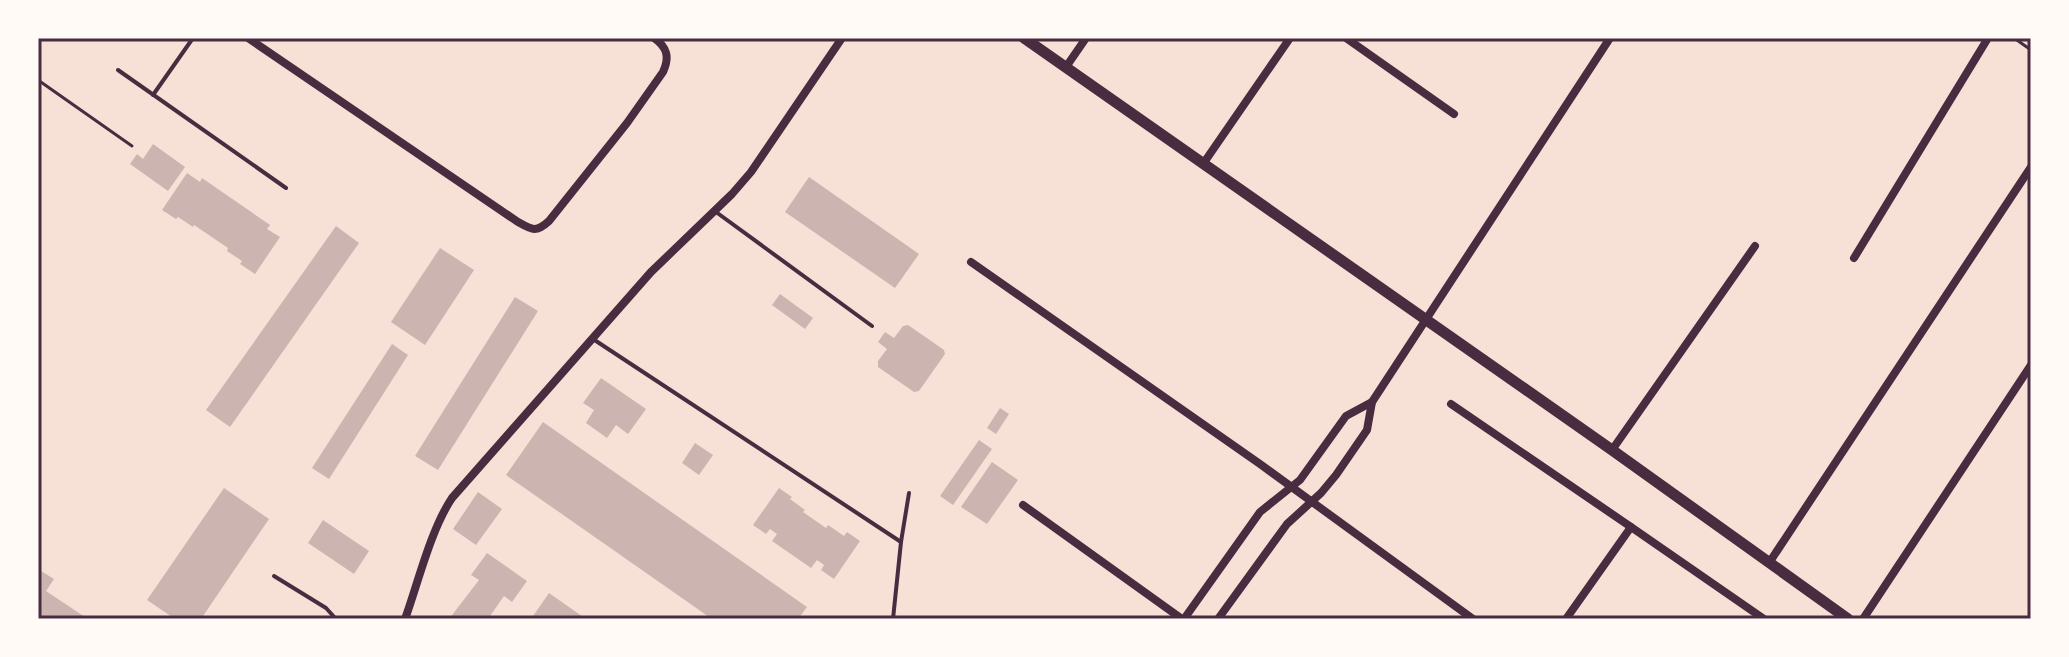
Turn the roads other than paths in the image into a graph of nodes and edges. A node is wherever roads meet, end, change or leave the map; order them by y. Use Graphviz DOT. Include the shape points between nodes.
graph roads {
  1 [pos="193,38"];
  2 [pos="248,38"];
  3 [pos="654,38"];
  4 [pos="842,38"];
  5 [pos="1024,38"];
  6 [pos="1086,38"];
  7 [pos="1290,38"];
  8 [pos="1346,38"];
  9 [pos="1610,38"];
  10 [pos="1988,38"];
  11 [pos="1066,67"];
  12 [pos="118,70"];
  13 [pos="153,95"];
  14 [pos="1454,114"];
  15 [pos="1203,164"];
  16 [pos="2031,167"];
  17 [pos="286,188"];
  18 [pos="715,211"];
  19 [pos="1755,246"];
  20 [pos="1854,258"];
  21 [pos="971,262"];
  22 [pos="1427,320"];
  23 [pos="872,326"];
  24 [pos="593,339"];
  25 [pos="2031,365"];
  26 [pos="1372,402"];
  27 [pos="1451,404"];
  28 [pos="1612,450"];
  29 [pos="1292,487"];
  30 [pos="909,493"];
  31 [pos="1312,502"];
  32 [pos="1023,505"];
  33 [pos="1631,527"];
  34 [pos="901,542"];
  35 [pos="1769,563"];
  36 [pos="274,576"];
  37 [pos="336,619"];
  38 [pos="405,619"];
  39 [pos="893,619"];
  40 [pos="1183,619"];
  41 [pos="1218,619"];
  42 [pos="1473,619"];
  43 [pos="1566,619"];
  44 [pos="1764,619"];
  45 [pos="1848,619"];
  46 [pos="1863,619"];
  1 -- 13 [label="lane"];
  2 -- 3 [label="street" via="534,230 549,221 663,72 667,52"];
  4 -- 18 [label="street" via="751,172"];
  5 -- 11 [label="street"];
  6 -- 11 [label="street"];
  7 -- 15 [label="street"];
  8 -- 14 [label="street"];
  9 -- 22 [label="street"];
  10 -- 20 [label="street"];
  11 -- 15 [label="street"];
  12 -- 13 [label="lane"];
  13 -- 17 [label="lane"];
  15 -- 22 [label="street"];
  16 -- 35 [label="street"];
  18 -- 23 [label="lane"];
  18 -- 24 [label="street" via="651,272"];
  19 -- 28 [label="street"];
  21 -- 29 [label="street"];
  22 -- 26 [label="street"];
  22 -- 28 [label="street"];
  24 -- 34 [label="lane"];
  24 -- 38 [label="street" via="444,510"];
  25 -- 46 [label="street"];
  26 -- 29 [label="street" via="1346,416"];
  26 -- 31 [label="street" via="1367,430"];
  27 -- 33 [label="street"];
  28 -- 35 [label="street"];
  29 -- 31 [label="street"];
  29 -- 40 [label="street" via="1260,512"];
  30 -- 34 [label="lane"];
  31 -- 41 [label="street" via="1287,524"];
  31 -- 42 [label="street"];
  32 -- 40 [label="street"];
  33 -- 43 [label="street"];
  33 -- 44 [label="street"];
  34 -- 39 [label="lane"];
  35 -- 45 [label="street"];
  36 -- 37 [label="lane"];
}
